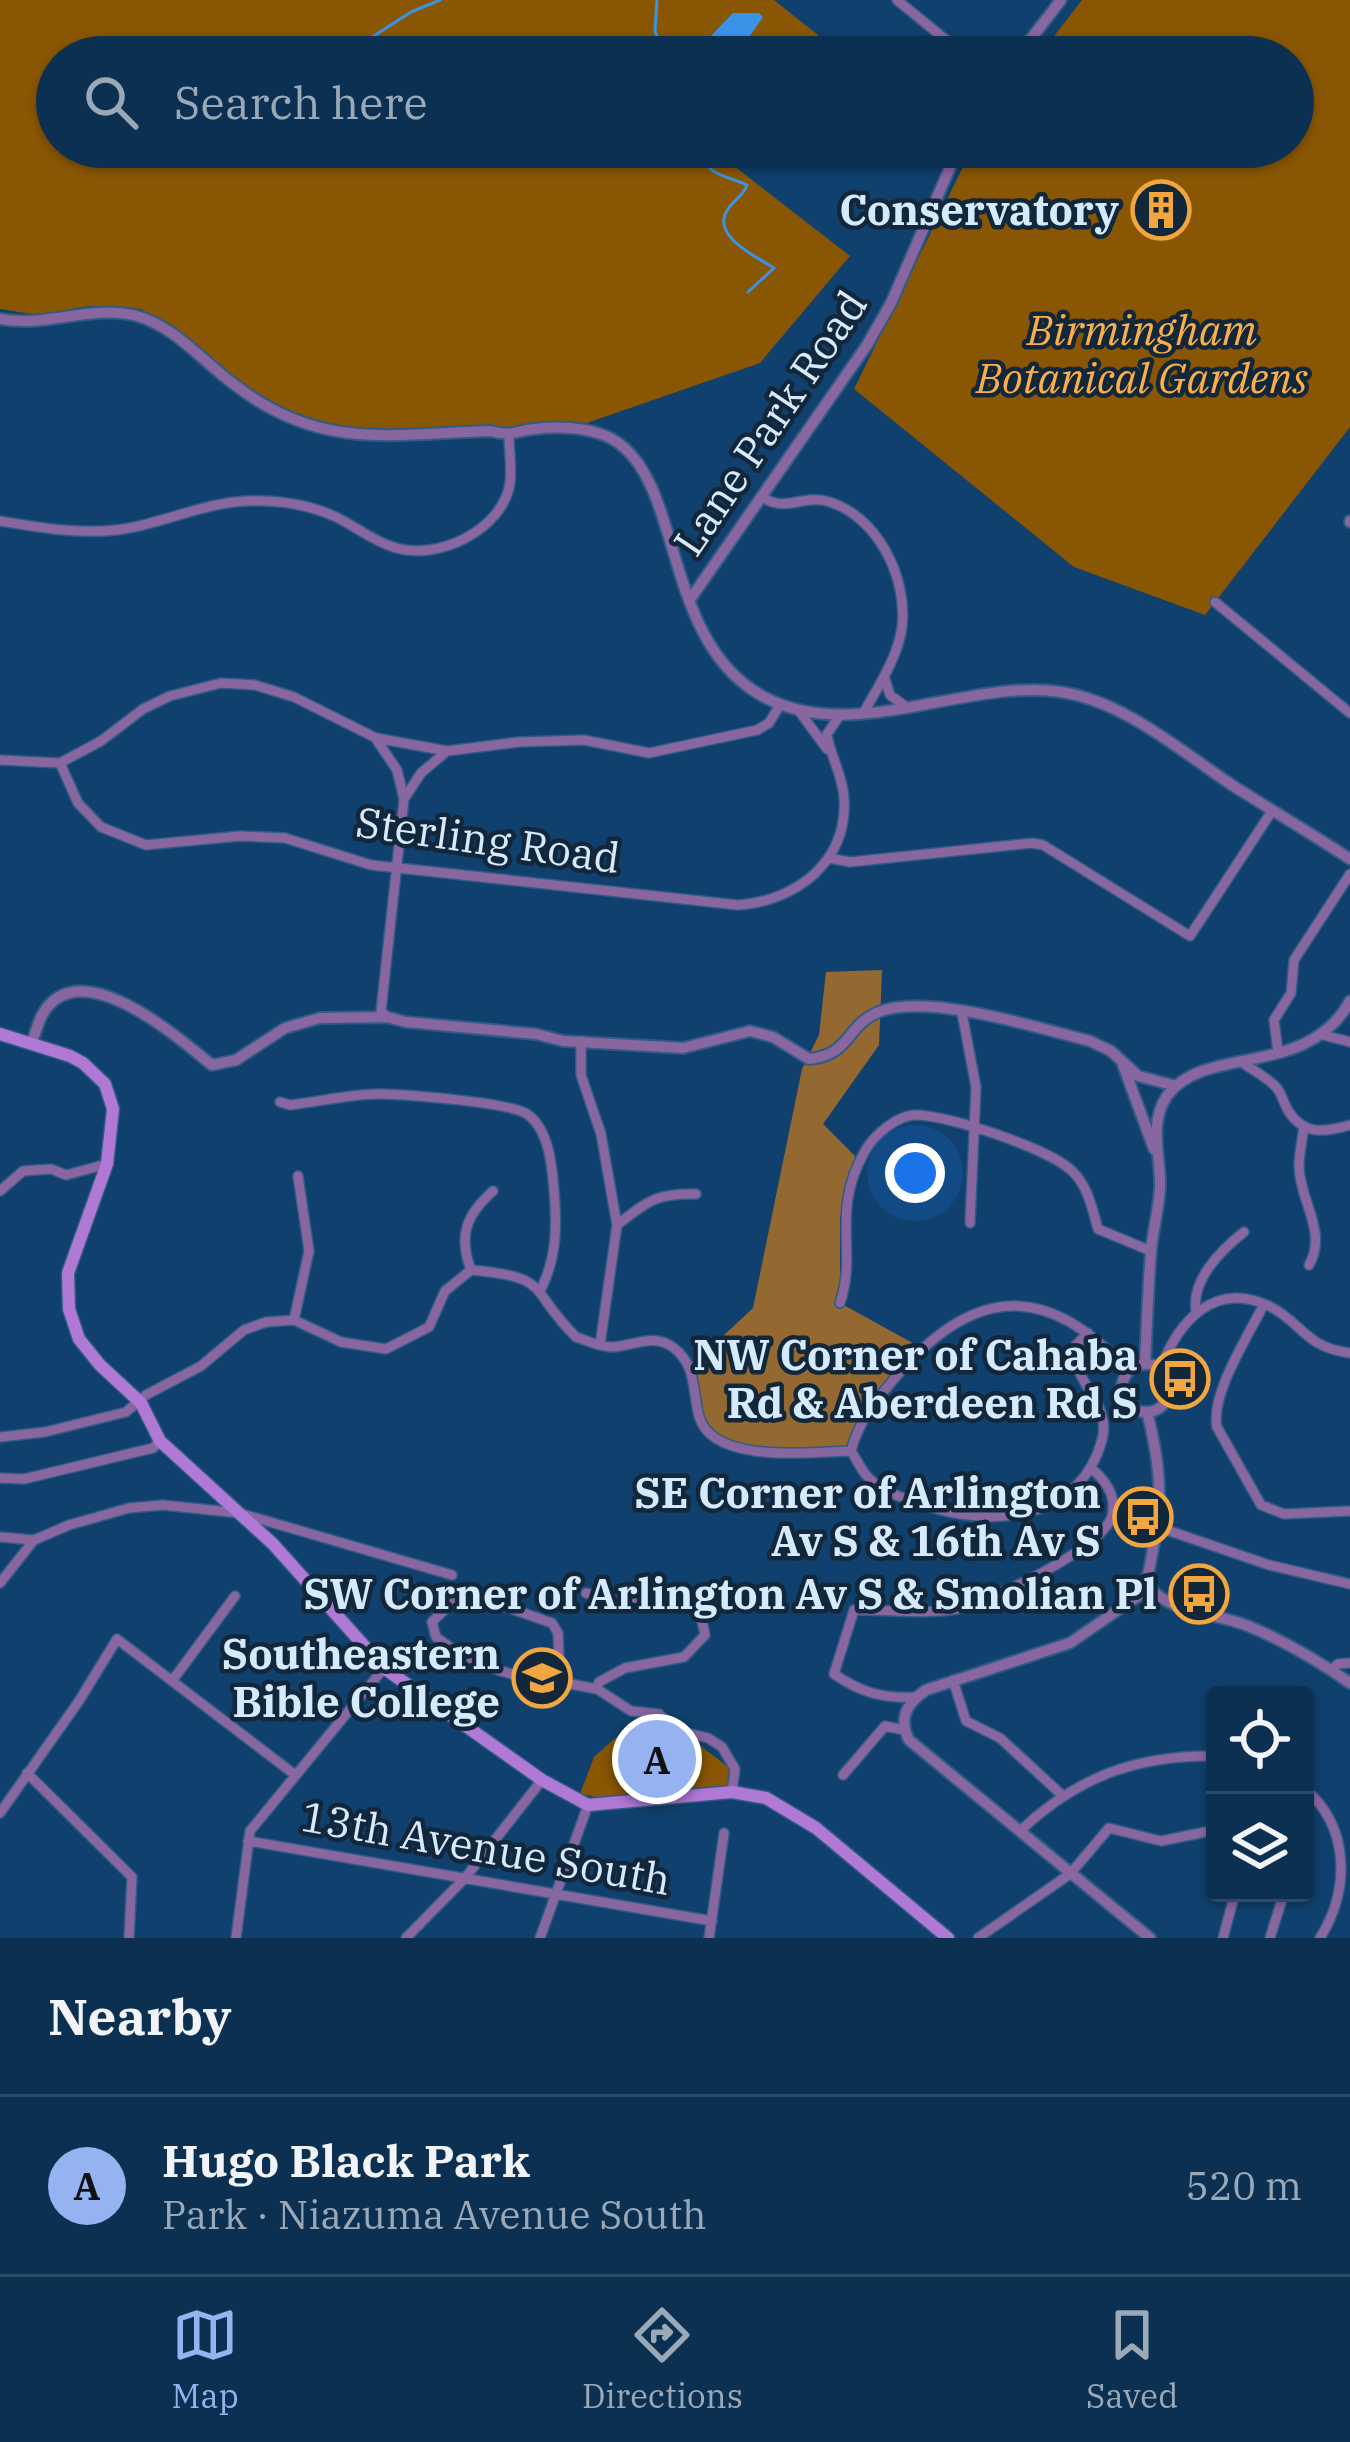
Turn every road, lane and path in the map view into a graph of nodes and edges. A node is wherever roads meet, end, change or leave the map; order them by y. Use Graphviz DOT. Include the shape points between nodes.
graph roads {
  1 [pos="897,0"];
  2 [pos="1061,0"];
  3 [pos="941,36"];
  4 [pos="1033,36"];
  5 [pos="950,168"];
  6 [pos="0,319"];
  7 [pos="508,436"];
  8 [pos="764,498"];
  9 [pos="0,520"];
  10 [pos="689,601"];
  11 [pos="1215,602"];
  12 [pos="884,676"];
  13 [pos="780,705"];
  14 [pos="905,706"];
  15 [pos="799,711"];
  16 [pos="864,712"];
  17 [pos="1350,713"];
  18 [pos="840,715"];
  19 [pos="376,738"];
  20 [pos="446,751"];
  21 [pos="833,758"];
  22 [pos="0,760"];
  23 [pos="60,763"];
  24 [pos="404,799"];
  25 [pos="1272,811"];
  26 [pos="829,858"];
  27 [pos="1350,860"];
  28 [pos="395,868"];
  29 [pos="1350,874"];
  30 [pos="1350,1001"];
  31 [pos="962,1013"];
  32 [pos="387,1017"];
  33 [pos="0,1034"];
  34 [pos="1323,1035"];
  35 [pos="580,1041"];
  36 [pos="32,1042"];
  37 [pos="1350,1042"];
  38 [pos="1278,1052"];
  39 [pos="1243,1063"];
  40 [pos="1122,1064"];
  41 [pos="1176,1086"];
  42 [pos="280,1102"];
  43 [pos="1350,1125"];
  44 [pos="1304,1127"];
  45 [pos="974,1129"];
  46 [pos="107,1164"];
  47 [pos="1159,1164"];
  48 [pos="298,1176"];
  49 [pos="0,1191"];
  50 [pos="493,1191"];
  51 [pos="696,1194"];
  52 [pos="970,1222"];
  53 [pos="617,1225"];
  54 [pos="1244,1232"];
  55 [pos="1151,1251"];
  56 [pos="1309,1265"];
  57 [pos="471,1270"];
  58 [pos="541,1289"];
  59 [pos="840,1303"];
  60 [pos="1264,1304"];
  61 [pos="1196,1311"];
  62 [pos="294,1320"];
  63 [pos="1088,1333"];
  64 [pos="599,1346"];
  65 [pos="1350,1352"];
  66 [pos="1145,1363"];
  67 [pos="1161,1368"];
  68 [pos="1128,1370"];
  69 [pos="141,1403"];
  70 [pos="1147,1412"];
  71 [pos="0,1437"];
  72 [pos="160,1441"];
  73 [pos="851,1451"];
  74 [pos="1091,1468"];
  75 [pos="0,1478"];
  76 [pos="1350,1511"];
  77 [pos="239,1514"];
  78 [pos="1158,1526"];
  79 [pos="0,1537"];
  80 [pos="34,1540"];
  81 [pos="452,1575"];
  82 [pos="0,1582"];
  83 [pos="1350,1584"];
  84 [pos="1150,1588"];
  85 [pos="586,1593"];
  86 [pos="235,1596"];
  87 [pos="1350,1663"];
  88 [pos="384,1668"];
  89 [pos="1331,1670"];
  90 [pos="953,1680"];
  91 [pos="172,1681"];
  92 [pos="560,1682"];
  93 [pos="1350,1683"];
  94 [pos="598,1686"];
  95 [pos="915,1697"];
  96 [pos="904,1730"];
  97 [pos="1206,1756"];
  98 [pos="27,1774"];
  99 [pos="294,1774"];
  100 [pos="843,1775"];
  101 [pos="542,1780"];
  102 [pos="732,1792"];
  103 [pos="1312,1794"];
  104 [pos="1063,1796"];
  105 [pos="588,1805"];
  106 [pos="0,1813"];
  107 [pos="1020,1832"];
  108 [pos="1206,1832"];
  109 [pos="724,1833"];
  110 [pos="248,1841"];
  111 [pos="1070,1874"];
  112 [pos="465,1879"];
  113 [pos="554,1894"];
  114 [pos="1233,1902"];
  115 [pos="1281,1902"];
  116 [pos="712,1921"];
  117 [pos="129,1938"];
  118 [pos="236,1938"];
  119 [pos="406,1938"];
  120 [pos="540,1938"];
  121 [pos="709,1938"];
  122 [pos="948,1938"];
  123 [pos="978,1938"];
  124 [pos="1150,1938"];
  125 [pos="1223,1938"];
  126 [pos="1270,1938"];
  127 [pos="1320,1938"];
  1 -- 3 [label="street"];
  2 -- 4 [label="street"];
  5 -- 8 [label="street, Lane Park Road" via="891,303"];
  6 -- 7 [label="street" via="90,311 139,317 286,419 332,434"];
  7 -- 9 [label="street" via="510,483 501,507 469,536 423,550 395,548 290,502 225,504 97,531"];
  7 -- 10 [label="street" via="580,428 627,450 649,482"];
  8 -- 10 [label="street, Lane Park Road"];
  8 -- 12 [label="street" via="838,506 886,552 902,624"];
  10 -- 13 [label="street" via="722,663"];
  11 -- 17 [label="street"];
  12 -- 14 [label="street"];
  12 -- 16 [label="street"];
  13 -- 15 [label="street"];
  13 -- 20 [label="street" via="757,730 649,753 584,740"];
  14 -- 16 [label="street"];
  14 -- 25 [label="street" via="1039,690 1081,696 1126,716"];
  15 -- 18 [label="street"];
  15 -- 21 [label="street"];
  16 -- 18 [label="street"];
  18 -- 21 [label="street" via="826,734"];
  19 -- 20 [label="street"];
  19 -- 23 [label="street" via="294,697 221,683 143,709"];
  19 -- 24 [label="street"];
  20 -- 24 [label="street"];
  21 -- 26 [label="street" via="844,801"];
  22 -- 23 [label="street"];
  23 -- 28 [label="street, Sterling Road" via="78,803 123,839 164,846 285,838"];
  24 -- 28 [label="street"];
  25 -- 26 [label="street" via="1190,936 1043,845"];
  25 -- 27 [label="street"];
  26 -- 28 [label="street, Sterling Road" via="788,896 738,905"];
  28 -- 32 [label="street" via="381,1011"];
  29 -- 38 [label="street" via="1294,959 1291,993 1274,1020"];
  30 -- 34 [label="street"];
  31 -- 35 [label="street" via="897,1006 872,1014 837,1052 808,1059 750,1031 683,1048"];
  31 -- 40 [label="street" via="1090,1041"];
  31 -- 45 [label="street" via="975,1073"];
  32 -- 35 [label="street"];
  32 -- 36 [label="street" via="320,1018 212,1065 143,1011 81,994 50,1005"];
  33 -- 36 [label="main road"];
  34 -- 37 [label="street"];
  34 -- 38 [label="street"];
  35 -- 53 [label="street"];
  36 -- 46 [label="main road" via="70,1055 105,1084 113,1108"];
  38 -- 39 [label="street"];
  39 -- 41 [label="street"];
  39 -- 44 [label="street" via="1274,1084"];
  40 -- 41 [label="street"];
  40 -- 47 [label="street"];
  41 -- 47 [label="street" via="1156,1127"];
  42 -- 58 [label="street" via="380,1094 526,1113 545,1139 554,1182 553,1265"];
  43 -- 44 [label="street"];
  44 -- 56 [label="street" via="1299,1164 1317,1238"];
  45 -- 52 [label="street"];
  45 -- 55 [label="street" via="1060,1160 1086,1190 1098,1228"];
  45 -- 59 [label="street" via="914,1114 868,1146 849,1184"];
  46 -- 49 [label="street" via="66,1175 23,1171"];
  46 -- 69 [label="main road" via="68,1273 69,1309 79,1339"];
  47 -- 55 [label="street"];
  48 -- 62 [label="street" via="309,1250"];
  50 -- 57 [label="street" via="468,1217 463,1236"];
  51 -- 53 [label="street" via="666,1193"];
  53 -- 64 [label="street"];
  54 -- 61 [label="street" via="1193,1295"];
  55 -- 66 [label="street"];
  57 -- 58 [label="street" via="514,1274"];
  57 -- 62 [label="street" via="445,1291 429,1328 386,1348 340,1342"];
  58 -- 64 [label="street" via="576,1337"];
  60 -- 61 [label="street" via="1244,1300"];
  60 -- 65 [label="street" via="1302,1336"];
  60 -- 76 [label="street" via="1215,1415 1217,1427 1261,1505 1283,1514"];
  61 -- 67 [label="street" via="1173,1336"];
  62 -- 69 [label="street" via="244,1330"];
  63 -- 68 [label="street"];
  63 -- 73 [label="street" via="1035,1308 996,1306 968,1315 879,1398"];
  63 -- 74 [label="street" via="1076,1346 1075,1366 1103,1413"];
  64 -- 73 [label="street" via="638,1340 676,1350 697,1385 701,1423 720,1442 786,1454"];
  66 -- 67 [label="street"];
  66 -- 68 [label="street"];
  67 -- 70 [label="street" via="1169,1395"];
  68 -- 70 [label="street" via="1122,1396"];
  69 -- 71 [label="street"];
  69 -- 72 [label="main road"];
  70 -- 78 [label="street" via="1160,1462"];
  72 -- 75 [label="street" via="24,1479"];
  72 -- 77 [label="main road"];
  73 -- 74 [label="street" via="887,1491 971,1518 1045,1509"];
  74 -- 95 [label="street" via="1112,1496 1112,1518 1040,1577 961,1609 854,1610 834,1674 874,1695"];
  77 -- 80 [label="street" via="129,1508"];
  77 -- 81 [label="street"];
  77 -- 88 [label="main road"];
  78 -- 83 [label="street"];
  78 -- 84 [label="street"];
  79 -- 80 [label="street"];
  80 -- 82 [label="street"];
  84 -- 89 [label="street" via="1168,1603 1245,1624"];
  84 -- 90 [label="street" via="1070,1643"];
  85 -- 94 [label="street" via="670,1598 704,1619 705,1635 684,1657 625,1668"];
  86 -- 91 [label="street"];
  87 -- 89 [label="street"];
  88 -- 99 [label="street"];
  88 -- 101 [label="main road"];
  89 -- 93 [label="street"];
  90 -- 95 [label="street"];
  90 -- 104 [label="street" via="966,1720 1000,1738"];
  91 -- 98 [label="street" via="117,1640"];
  91 -- 99 [label="street"];
  92 -- 92 [label="street" via="488,1668 436,1637 432,1622 463,1592 552,1624"];
  92 -- 94 [label="street"];
  94 -- 102 [label="street" via="631,1711 659,1714 675,1730 722,1748 735,1769"];
  95 -- 96 [label="street"];
  96 -- 100 [label="street" via="885,1726"];
  96 -- 107 [label="street"];
  97 -- 104 [label="street" via="1149,1759"];
  98 -- 106 [label="street"];
  98 -- 117 [label="street" via="132,1877"];
  99 -- 110 [label="street"];
  101 -- 105 [label="main road"];
  101 -- 112 [label="street"];
  102 -- 105 [label="main road"];
  102 -- 122 [label="main road" via="794,1811"];
  103 -- 127 [label="street" via="1329,1814 1344,1870"];
  104 -- 107 [label="street"];
  105 -- 113 [label="street"];
  107 -- 111 [label="street"];
  108 -- 111 [label="street" via="1161,1841 1109,1828"];
  109 -- 116 [label="street"];
  110 -- 112 [label="street, 13th Avenue South"];
  110 -- 118 [label="street"];
  111 -- 123 [label="street"];
  111 -- 124 [label="street"];
  112 -- 113 [label="street, 13th Avenue South"];
  112 -- 119 [label="street"];
  113 -- 116 [label="street, 13th Avenue South"];
  113 -- 120 [label="street"];
  114 -- 125 [label="street"];
  115 -- 126 [label="street"];
  116 -- 121 [label="street"];
}
